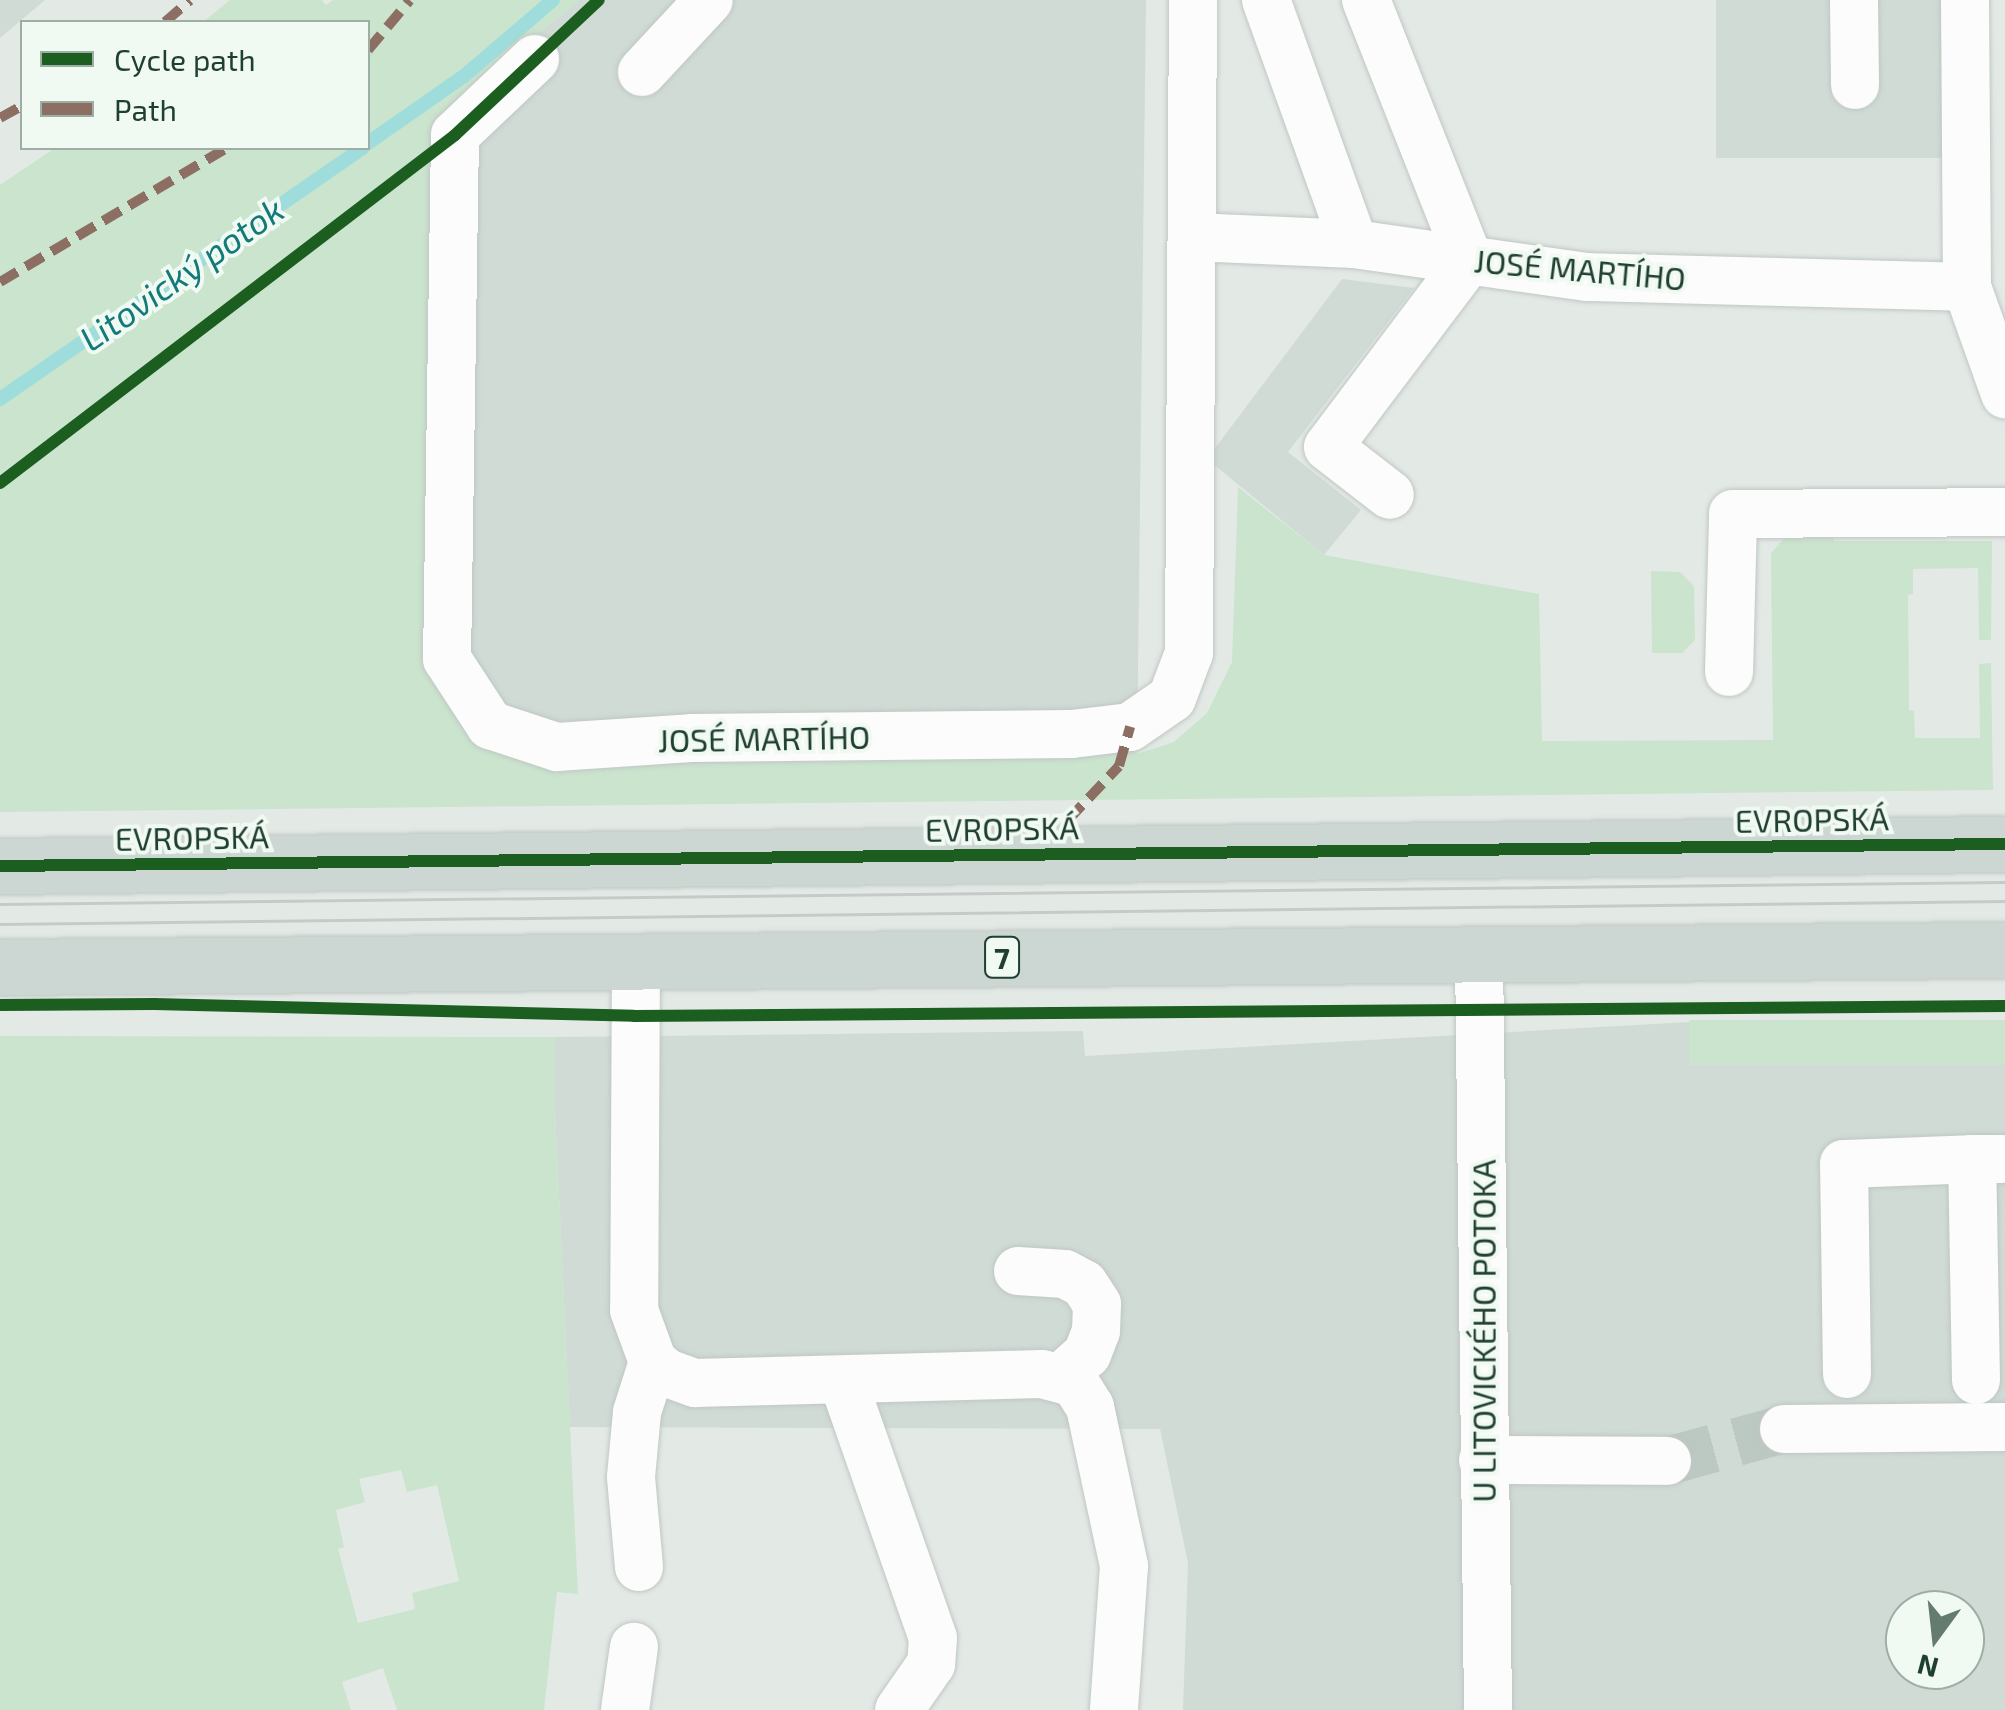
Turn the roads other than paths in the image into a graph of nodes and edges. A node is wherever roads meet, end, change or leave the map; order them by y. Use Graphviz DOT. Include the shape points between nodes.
graph roads {
  1 [pos="710,0"];
  2 [pos="1193,0"];
  3 [pos="1266,0"];
  4 [pos="1366,0"];
  5 [pos="1854,0"];
  6 [pos="1965,0"];
  7 [pos="535,60"];
  8 [pos="642,72"];
  9 [pos="1855,86"];
  10 [pos="1193,237"];
  11 [pos="1354,244"];
  12 [pos="1469,260"];
  13 [pos="1967,287"];
  14 [pos="2005,394"];
  15 [pos="1390,495"];
  16 [pos="2005,512"];
  17 [pos="1729,672"];
  18 [pos="2005,844"];
  19 [pos="0,866"];
  20 [pos="2005,950"];
  21 [pos="1479,951"];
  22 [pos="636,961"];
  23 [pos="0,967"];
  24 [pos="1989,1158"];
  25 [pos="1018,1271"];
  26 [pos="653,1362"];
  27 [pos="1848,1374"];
  28 [pos="1060,1378"];
  29 [pos="1976,1380"];
  30 [pos="842,1381"];
  31 [pos="2005,1427"];
  32 [pos="1784,1428"];
  33 [pos="1483,1460"];
  34 [pos="1666,1461"];
  35 [pos="639,1567"];
  36 [pos="634,1647"];
  37 [pos="625,1710"];
  38 [pos="899,1710"];
  39 [pos="1114,1710"];
  40 [pos="1488,1710"];
  1 -- 8 [label="street"];
  2 -- 10 [label="street, JOSÉ MARTÍHO"];
  3 -- 11 [label="street"];
  4 -- 12 [label="street"];
  5 -- 9 [label="street"];
  6 -- 13 [label="street"];
  7 -- 10 [label="street, JOSÉ MARTÍHO" via="455,134 447,659 490,726 557,746 1072,734 1130,727 1172,698 1189,653"];
  10 -- 11 [label="street, JOSÉ MARTÍHO"];
  11 -- 12 [label="street, JOSÉ MARTÍHO"];
  12 -- 13 [label="street, JOSÉ MARTÍHO" via="1587,276"];
  12 -- 15 [label="street" via="1328,447"];
  13 -- 14 [label="street"];
  16 -- 17 [label="street" via="1733,514"];
  18 -- 19 [label="main road, EVROPSKÁ"];
  20 -- 21 [label="main road, 7"];
  21 -- 22 [label="main road, 7"];
  21 -- 33 [label="street, U LITOVICKÉHO POTOKA"];
  22 -- 23 [label="main road, 7"];
  22 -- 26 [label="street" via="634,1310"];
  24 -- 27 [label="street" via="1844,1164"];
  24 -- 29 [label="street"];
  25 -- 28 [label="street" via="1065,1274 1084,1284 1097,1304 1087,1354"];
  26 -- 30 [label="street" via="694,1383"];
  26 -- 35 [label="street" via="637,1412 631,1477"];
  28 -- 30 [label="street"];
  28 -- 39 [label="street" via="1075,1383 1090,1407 1124,1566"];
  30 -- 38 [label="street" via="934,1638 931,1664"];
  31 -- 32 [label="street"];
  33 -- 34 [label="street"];
  33 -- 40 [label="street, U LITOVICKÉHO POTOKA"];
  36 -- 37 [label="street"];
}
